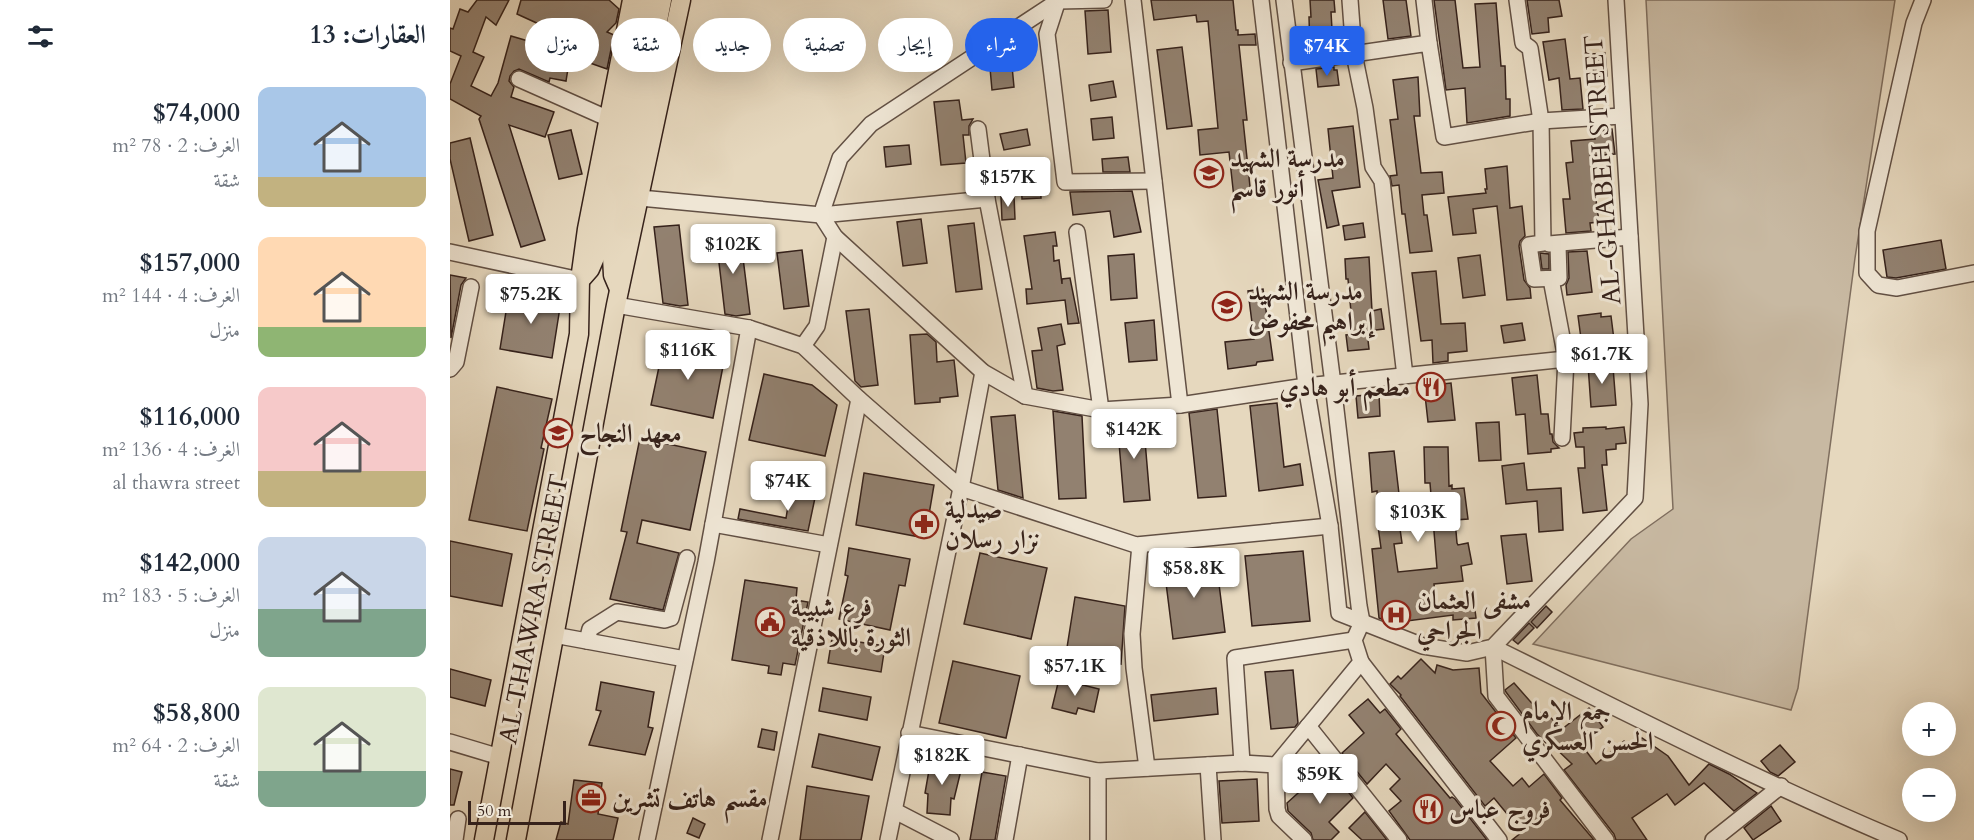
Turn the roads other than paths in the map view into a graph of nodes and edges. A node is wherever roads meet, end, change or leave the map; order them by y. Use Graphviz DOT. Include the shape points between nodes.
graph roads {
  1 [pos="632,0"];
  2 [pos="648,0"];
  3 [pos="662,0"];
  4 [pos="681,0"];
  5 [pos="1104,0"];
  6 [pos="1133,0"];
  7 [pos="1262,0"];
  8 [pos="1284,0"];
  9 [pos="1350,0"];
  10 [pos="1424,0"];
  11 [pos="1517,0"];
  12 [pos="1616,0"];
  13 [pos="1923,0"];
  14 [pos="1058,1"];
  15 [pos="1430,43"];
  16 [pos="1354,54"];
  17 [pos="1292,63"];
  18 [pos="519,79"];
  19 [pos="1622,116"];
  20 [pos="609,119"];
  21 [pos="1541,121"];
  22 [pos="978,129"];
  23 [pos="1154,181"];
  24 [pos="640,198"];
  25 [pos="987,199"];
  26 [pos="821,215"];
  27 [pos="1077,231"];
  28 [pos="835,237"];
  29 [pos="1630,237"];
  30 [pos="1550,244"];
  31 [pos="450,252"];
  32 [pos="1974,273"];
  33 [pos="1551,279"];
  34 [pos="580,280"];
  35 [pos="471,286"];
  36 [pos="618,297"];
  37 [pos="749,328"];
  38 [pos="803,346"];
  39 [pos="1637,346"];
  40 [pos="1566,359"];
  41 [pos="450,369"];
  42 [pos="983,372"];
  43 [pos="1405,376"];
  44 [pos="1334,384"];
  45 [pos="1306,386"];
  46 [pos="1025,396"];
  47 [pos="859,399"];
  48 [pos="1180,405"];
  49 [pos="1101,411"];
  50 [pos="1562,438"];
  51 [pos="961,488"];
  52 [pos="713,524"];
  53 [pos="1330,526"];
  54 [pos="829,545"];
  55 [pos="1140,545"];
  56 [pos="687,558"];
  57 [pos="1362,622"];
  58 [pos="554,635"];
  59 [pos="1354,640"];
  60 [pos="587,641"];
  61 [pos="1493,647"];
  62 [pos="685,659"];
  63 [pos="1361,662"];
  64 [pos="1308,726"];
  65 [pos="909,734"];
  66 [pos="450,742"];
  67 [pos="1020,755"];
  68 [pos="500,757"];
  69 [pos="1242,763"];
  70 [pos="1208,765"];
  71 [pos="1276,765"];
  72 [pos="1147,768"];
  73 [pos="1098,771"];
  74 [pos="1780,786"];
  75 [pos="894,811"];
  76 [pos="458,819"];
  77 [pos="455,840"];
  78 [pos="484,840"];
  79 [pos="516,840"];
  80 [pos="647,840"];
  81 [pos="770,840"];
  82 [pos="888,840"];
  83 [pos="951,840"];
  84 [pos="1005,840"];
  85 [pos="1098,840"];
  86 [pos="1213,840"];
  87 [pos="1304,840"];
  88 [pos="1399,840"];
  89 [pos="1499,840"];
  90 [pos="1606,840"];
  91 [pos="1713,840"];
  92 [pos="1899,840"];
  1 -- 20 [label="main road, AL THAWRA STREET"];
  2 -- 34 [label="main road" via="597,253"];
  3 -- 36 [label="main road" via="612,258"];
  4 -- 24 [label="main road, AL THAWRA STREET"];
  5 -- 14 [label="street"];
  6 -- 23 [label="street"];
  7 -- 45 [label="street"];
  8 -- 17 [label="street"];
  9 -- 16 [label="street"];
  10 -- 15 [label="street"];
  11 -- 21 [label="street" via="1523,43 1530,48"];
  12 -- 19 [label="street, AL-GHABEH STREET"];
  13 -- 32 [label="street" via="1914,23 1867,231 1867,273 1878,285 1897,288"];
  14 -- 23 [label="street" via="1047,34 1065,182"];
  14 -- 26 [label="street" via="870,123 840,158"];
  15 -- 16 [label="street"];
  15 -- 21 [label="street" via="1444,137"];
  16 -- 17 [label="street"];
  16 -- 43 [label="street" via="1373,167 1382,181"];
  17 -- 44 [label="street"];
  18 -- 20 [label="street"];
  19 -- 21 [label="street"];
  19 -- 29 [label="street, AL-GHABEH STREET"];
  20 -- 34 [label="main road, AL THAWRA STREET"];
  21 -- 30 [label="street"];
  22 -- 25 [label="street"];
  23 -- 48 [label="street"];
  24 -- 26 [label="street"];
  24 -- 36 [label="main road, AL THAWRA STREET"];
  25 -- 26 [label="street"];
  25 -- 46 [label="street"];
  26 -- 28 [label="street"];
  27 -- 49 [label="street"];
  28 -- 38 [label="street" via="817,326"];
  28 -- 42 [label="street"];
  29 -- 30 [label="street"];
  29 -- 39 [label="street, AL-GHABEH STREET"];
  30 -- 33 [label="street" via="1559,279"];
  30 -- 33 [label="street" via="1529,245 1534,279"];
  31 -- 34 [label="street"];
  33 -- 40 [label="street"];
  34 -- 68 [label="main road, AL THAWRA STREET" via="579,334"];
  35 -- 41 [label="street" via="456,362"];
  36 -- 37 [label="street"];
  36 -- 58 [label="main road, AL THAWRA STREET"];
  37 -- 38 [label="street"];
  37 -- 52 [label="street"];
  38 -- 47 [label="street"];
  39 -- 40 [label="street"];
  39 -- 61 [label="street, AL-GHABEH STREET" via="1640,404 1635,498"];
  40 -- 43 [label="street"];
  40 -- 50 [label="street"];
  42 -- 46 [label="street"];
  42 -- 51 [label="street"];
  43 -- 44 [label="street"];
  44 -- 45 [label="street"];
  44 -- 57 [label="street"];
  45 -- 48 [label="street"];
  45 -- 53 [label="street"];
  46 -- 49 [label="street"];
  47 -- 51 [label="street"];
  47 -- 54 [label="street"];
  48 -- 49 [label="street"];
  51 -- 55 [label="street"];
  51 -- 65 [label="street"];
  52 -- 54 [label="street"];
  52 -- 62 [label="street"];
  53 -- 55 [label="street"];
  53 -- 57 [label="street" via="1339,613"];
  54 -- 81 [label="street"];
  55 -- 72 [label="street" via="1132,634"];
  56 -- 60 [label="street" via="671,618 617,612 590,629"];
  57 -- 59 [label="street"];
  57 -- 61 [label="street" via="1423,646 1467,653"];
  58 -- 60 [label="street"];
  58 -- 79 [label="main road, AL THAWRA STREET"];
  59 -- 63 [label="street"];
  59 -- 69 [label="street" via="1235,658"];
  60 -- 62 [label="street"];
  61 -- 74 [label="street"];
  61 -- 90 [label="street" via="1496,696"];
  62 -- 80 [label="street"];
  63 -- 64 [label="street"];
  63 -- 89 [label="street"];
  64 -- 71 [label="street"];
  64 -- 88 [label="street"];
  65 -- 67 [label="street"];
  65 -- 75 [label="street"];
  66 -- 68 [label="street"];
  67 -- 73 [label="street"];
  67 -- 84 [label="street"];
  68 -- 78 [label="main road, AL THAWRA STREET"];
  69 -- 70 [label="street"];
  69 -- 71 [label="street"];
  70 -- 72 [label="street"];
  70 -- 86 [label="street"];
  71 -- 87 [label="street" via="1279,816"];
  72 -- 73 [label="street"];
  73 -- 85 [label="street"];
  74 -- 91 [label="street"];
  74 -- 92 [label="street"];
  75 -- 82 [label="street"];
  75 -- 83 [label="street"];
  76 -- 77 [label="street"];
}
